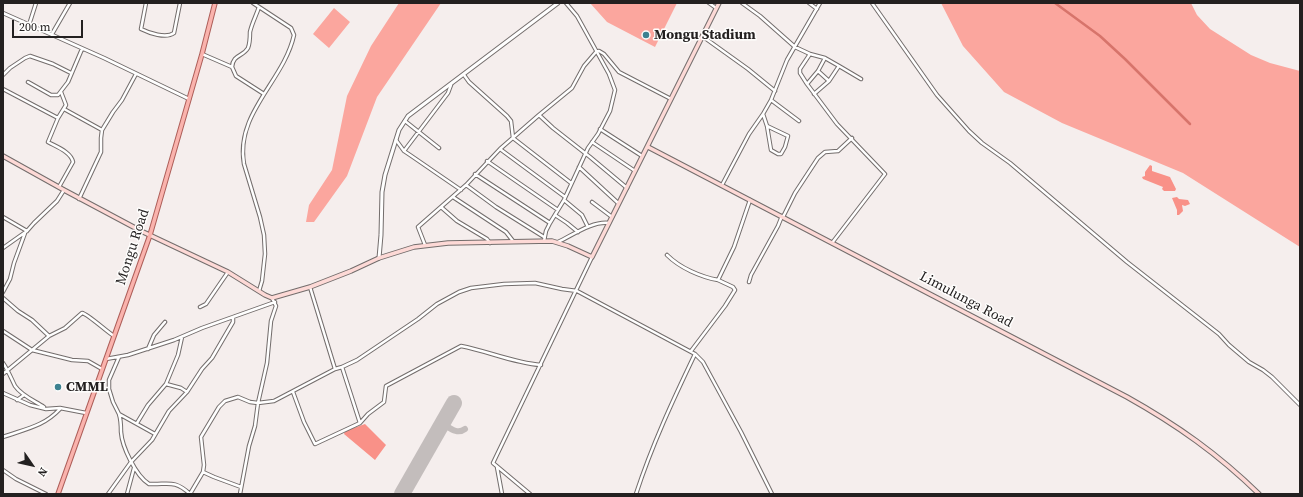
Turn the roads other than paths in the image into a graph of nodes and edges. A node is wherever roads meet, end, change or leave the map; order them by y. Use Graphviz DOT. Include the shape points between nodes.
graph roads {
  1 [pos="36,3"];
  2 [pos="70,3"];
  3 [pos="146,3"];
  4 [pos="180,3"];
  5 [pos="215,3"];
  6 [pos="252,3"];
  7 [pos="558,3"];
  8 [pos="566,3"];
  9 [pos="709,3"];
  10 [pos="719,3"];
  11 [pos="742,3"];
  12 [pos="809,3"];
  13 [pos="820,3"];
  14 [pos="872,3"];
  15 [pos="259,7"];
  16 [pos="717,8"];
  17 [pos="817,9"];
  18 [pos="3,13"];
  19 [pos="29,25"];
  20 [pos="52,34"];
  21 [pos="702,36"];
  22 [pos="795,46"];
  23 [pos="82,49"];
  24 [pos="596,52"];
  25 [pos="202,54"];
  26 [pos="810,54"];
  27 [pos="825,58"];
  28 [pos="839,66"];
  29 [pos="232,67"];
  30 [pos="818,71"];
  31 [pos="71,73"];
  32 [pos="136,74"];
  33 [pos="464,75"];
  34 [pos="3,76"];
  35 [pos="861,79"];
  36 [pos="829,81"];
  37 [pos="28,82"];
  38 [pos="807,84"];
  39 [pos="451,85"];
  40 [pos="3,89"];
  41 [pos="775,91"];
  42 [pos="61,92"];
  43 [pos="264,94"];
  44 [pos="814,94"];
  45 [pos="189,99"];
  46 [pos="672,100"];
  47 [pos="771,100"];
  48 [pos="64,109"];
  49 [pos="763,114"];
  50 [pos="538,115"];
  51 [pos="58,118"];
  52 [pos="405,121"];
  53 [pos="799,121"];
  54 [pos="767,126"];
  55 [pos="600,129"];
  56 [pos="102,130"];
  57 [pos="418,131"];
  58 [pos="513,138"];
  59 [pos="852,138"];
  60 [pos="396,140"];
  61 [pos="592,142"];
  62 [pos="648,147"];
  63 [pos="439,148"];
  64 [pos="500,149"];
  65 [pos="404,151"];
  66 [pos="586,153"];
  67 [pos="3,156"];
  68 [pos="643,157"];
  69 [pos="487,161"];
  70 [pos="579,167"];
  71 [pos="635,171"];
  72 [pos="475,174"];
  73 [pos="571,183"];
  74 [pos="466,184"];
  75 [pos="722,185"];
  76 [pos="59,187"];
  77 [pos="626,188"];
  78 [pos="64,190"];
  79 [pos="461,190"];
  80 [pos="453,197"];
  81 [pos="79,198"];
  82 [pos="565,199"];
  83 [pos="750,200"];
  84 [pos="592,202"];
  85 [pos="618,203"];
  86 [pos="441,207"];
  87 [pos="558,210"];
  88 [pos="555,215"];
  89 [pos="3,216"];
  90 [pos="782,216"];
  91 [pos="612,217"];
  92 [pos="550,223"];
  93 [pos="609,223"];
  94 [pos="588,227"];
  95 [pos="27,231"];
  96 [pos="578,232"];
  97 [pos="150,235"];
  98 [pos="544,239"];
  99 [pos="513,241"];
  100 [pos="490,242"];
  101 [pos="558,242"];
  102 [pos="832,243"];
  103 [pos="425,245"];
  104 [pos="3,248"];
  105 [pos="667,256"];
  106 [pos="379,258"];
  107 [pos="592,258"];
  108 [pos="228,272"];
  109 [pos="718,280"];
  110 [pos="749,282"];
  111 [pos="310,287"];
  112 [pos="577,291"];
  113 [pos="3,292"];
  114 [pos="259,292"];
  115 [pos="3,298"];
  116 [pos="274,300"];
  117 [pos="200,307"];
  118 [pos="233,317"];
  119 [pos="165,322"];
  120 [pos="3,331"];
  121 [pos="49,336"];
  122 [pos="114,336"];
  123 [pos="182,336"];
  124 [pos="148,349"];
  125 [pos="32,350"];
  126 [pos="691,351"];
  127 [pos="695,354"];
  128 [pos="119,357"];
  129 [pos="106,359"];
  130 [pos="3,363"];
  131 [pos="541,365"];
  132 [pos="342,367"];
  133 [pos="102,369"];
  134 [pos="335,369"];
  135 [pos="8,370"];
  136 [pos="3,374"];
  137 [pos="166,384"];
  138 [pos="187,392"];
  139 [pos="293,392"];
  140 [pos="3,393"];
  141 [pos="24,395"];
  142 [pos="17,400"];
  143 [pos="258,403"];
  144 [pos="1300,405"];
  145 [pos="60,408"];
  146 [pos="46,409"];
  147 [pos="86,413"];
  148 [pos="119,414"];
  149 [pos="360,422"];
  150 [pos="137,423"];
  151 [pos="155,434"];
  152 [pos="3,437"];
  153 [pos="132,462"];
  154 [pos="497,467"];
  155 [pos="135,468"];
  156 [pos="3,470"];
  157 [pos="203,472"];
  158 [pos="241,486"];
  159 [pos="46,494"];
  160 [pos="58,494"];
  161 [pos="108,494"];
  162 [pos="128,494"];
  163 [pos="190,494"];
  164 [pos="240,494"];
  165 [pos="502,494"];
  166 [pos="530,494"];
  167 [pos="636,494"];
  168 [pos="772,494"];
  169 [pos="1259,494"];
  1 -- 19 [label="street"];
  2 -- 20 [label="street"];
  3 -- 4 [label="street" via="141,29 166,36 174,32"];
  5 -- 25 [label="main road, Mongu Road"];
  6 -- 15 [label="street"];
  7 -- 33 [label="street"];
  8 -- 24 [label="street" via="577,16"];
  9 -- 16 [label="street"];
  10 -- 16 [label="main road"];
  11 -- 22 [label="street"];
  12 -- 17 [label="street"];
  13 -- 17 [label="street"];
  14 -- 144 [label="street" via="937,95 969,131 1127,262 1219,334 1246,359 1263,370"];
  15 -- 29 [label="street" via="252,25 248,48 236,57"];
  15 -- 43 [label="street" via="291,28 294,35 281,66"];
  16 -- 21 [label="main road"];
  17 -- 22 [label="street"];
  18 -- 19 [label="street"];
  19 -- 20 [label="street"];
  20 -- 23 [label="street"];
  21 -- 41 [label="street"];
  21 -- 46 [label="main road"];
  22 -- 26 [label="street"];
  22 -- 41 [label="street"];
  23 -- 31 [label="street"];
  23 -- 32 [label="street"];
  24 -- 46 [label="street" via="602,52 619,72"];
  24 -- 50 [label="street" via="584,66 572,88"];
  24 -- 55 [label="street" via="615,90 612,104"];
  25 -- 29 [label="street"];
  25 -- 45 [label="main road, Mongu Road"];
  26 -- 27 [label="street"];
  26 -- 38 [label="street" via="800,69"];
  27 -- 28 [label="street"];
  27 -- 30 [label="street"];
  28 -- 35 [label="street"];
  28 -- 36 [label="street"];
  29 -- 43 [label="street" via="236,76"];
  30 -- 36 [label="street"];
  30 -- 38 [label="street"];
  31 -- 34 [label="street" via="30,56 10,68"];
  31 -- 42 [label="street"];
  32 -- 45 [label="street"];
  32 -- 56 [label="street"];
  33 -- 39 [label="street"];
  33 -- 58 [label="street" via="511,121"];
  36 -- 44 [label="street"];
  37 -- 42 [label="street" via="51,95 55,96"];
  38 -- 44 [label="street"];
  39 -- 52 [label="street" via="413,111"];
  39 -- 57 [label="street" via="448,93"];
  40 -- 51 [label="street"];
  41 -- 47 [label="street"];
  42 -- 48 [label="street" via="66,103"];
  43 -- 114 [label="street" via="252,114 245,134 242,158 264,235 264,271"];
  44 -- 59 [label="street" via="837,124"];
  45 -- 97 [label="main road, Mongu Road"];
  46 -- 62 [label="main road"];
  47 -- 49 [label="street"];
  47 -- 53 [label="street"];
  48 -- 51 [label="street"];
  48 -- 56 [label="street"];
  49 -- 54 [label="street"];
  49 -- 75 [label="street" via="749,134"];
  50 -- 58 [label="street"];
  50 -- 66 [label="street"];
  51 -- 76 [label="street" via="48,142 70,155 73,162"];
  52 -- 57 [label="street"];
  52 -- 60 [label="street"];
  54 -- 54 [label="street" via="771,150 781,154 788,136"];
  55 -- 61 [label="street"];
  55 -- 68 [label="street"];
  56 -- 81 [label="street" via="101,152"];
  57 -- 63 [label="street"];
  57 -- 65 [label="street"];
  58 -- 64 [label="street"];
  58 -- 73 [label="street"];
  59 -- 90 [label="street" via="838,151 825,152 818,158"];
  59 -- 102 [label="street" via="885,174"];
  60 -- 65 [label="street"];
  60 -- 106 [label="street" via="383,185"];
  61 -- 66 [label="street"];
  61 -- 71 [label="street"];
  62 -- 68 [label="main road"];
  62 -- 75 [label="main road, Limulunga Road"];
  64 -- 69 [label="street"];
  64 -- 82 [label="street"];
  65 -- 79 [label="street"];
  66 -- 70 [label="street"];
  66 -- 77 [label="street"];
  67 -- 76 [label="main road"];
  68 -- 71 [label="main road"];
  69 -- 72 [label="street"];
  69 -- 87 [label="street"];
  70 -- 73 [label="street"];
  70 -- 85 [label="street"];
  71 -- 77 [label="main road"];
  72 -- 74 [label="street"];
  72 -- 92 [label="street"];
  73 -- 82 [label="street"];
  74 -- 79 [label="street"];
  74 -- 98 [label="street"];
  75 -- 83 [label="main road, Limulunga Road"];
  76 -- 78 [label="main road"];
  77 -- 85 [label="main road"];
  78 -- 81 [label="main road"];
  78 -- 95 [label="street"];
  79 -- 80 [label="street"];
  80 -- 86 [label="street"];
  80 -- 99 [label="street" via="506,232"];
  81 -- 97 [label="main road"];
  82 -- 87 [label="street"];
  82 -- 94 [label="street" via="582,215"];
  83 -- 90 [label="main road, Limulunga Road"];
  83 -- 109 [label="street" via="734,247"];
  84 -- 91 [label="street"];
  85 -- 91 [label="main road"];
  86 -- 100 [label="street"];
  86 -- 103 [label="street" via="418,227"];
  87 -- 88 [label="street"];
  88 -- 92 [label="street"];
  88 -- 96 [label="street"];
  89 -- 95 [label="street"];
  90 -- 102 [label="main road, Limulunga Road"];
  90 -- 110 [label="street"];
  91 -- 93 [label="main road"];
  92 -- 98 [label="street"];
  93 -- 94 [label="street"];
  93 -- 107 [label="main road"];
  94 -- 96 [label="street"];
  95 -- 104 [label="street"];
  95 -- 113 [label="street"];
  96 -- 101 [label="street"];
  97 -- 108 [label="main road"];
  97 -- 122 [label="main road, Mongu Road"];
  98 -- 99 [label="main road"];
  98 -- 101 [label="main road"];
  99 -- 100 [label="main road"];
  100 -- 103 [label="main road"];
  101 -- 107 [label="main road"];
  102 -- 169 [label="main road, Limulunga Road" via="1158,414 1211,451"];
  103 -- 106 [label="main road"];
  105 -- 109 [label="street" via="686,268"];
  106 -- 111 [label="main road"];
  107 -- 112 [label="street"];
  108 -- 114 [label="main road"];
  108 -- 117 [label="street" via="206,304"];
  109 -- 126 [label="street" via="734,287 735,290 726,306"];
  111 -- 116 [label="main road"];
  111 -- 134 [label="street"];
  112 -- 126 [label="street"];
  112 -- 131 [label="street"];
  112 -- 132 [label="street" via="535,283 471,288 437,304 357,360"];
  114 -- 116 [label="main road"];
  115 -- 121 [label="street"];
  116 -- 118 [label="street"];
  116 -- 143 [label="street" via="276,306 271,321 267,363"];
  118 -- 123 [label="street"];
  118 -- 138 [label="street" via="233,322 215,352"];
  119 -- 124 [label="street" via="154,334"];
  120 -- 125 [label="street"];
  121 -- 122 [label="street" via="65,328 84,313"];
  121 -- 125 [label="street"];
  122 -- 129 [label="main road, Mongu Road"];
  123 -- 124 [label="street"];
  123 -- 137 [label="street"];
  124 -- 128 [label="street"];
  125 -- 133 [label="street" via="88,362"];
  125 -- 135 [label="street"];
  126 -- 127 [label="street"];
  127 -- 167 [label="street" via="654,443"];
  127 -- 168 [label="street" via="741,432"];
  128 -- 129 [label="street"];
  128 -- 148 [label="street" via="108,384"];
  129 -- 133 [label="main road, Mongu Road"];
  130 -- 135 [label="street"];
  131 -- 149 [label="street" via="515,361 461,346 386,386 384,402"];
  131 -- 154 [label="street" via="493,463"];
  132 -- 134 [label="street"];
  132 -- 149 [label="street"];
  133 -- 147 [label="main road, Mongu Road"];
  134 -- 139 [label="street"];
  135 -- 136 [label="street"];
  135 -- 141 [label="street"];
  137 -- 138 [label="street"];
  137 -- 150 [label="street"];
  138 -- 151 [label="street" via="169,411"];
  139 -- 143 [label="street" via="274,401"];
  139 -- 149 [label="street" via="315,444"];
  140 -- 142 [label="street"];
  141 -- 142 [label="street"];
  141 -- 146 [label="street"];
  142 -- 146 [label="street"];
  143 -- 157 [label="street" via="238,397 229,399 218,407 201,437"];
  143 -- 158 [label="street"];
  145 -- 146 [label="street"];
  145 -- 147 [label="street"];
  145 -- 152 [label="street" via="45,422"];
  147 -- 160 [label="main road, Mongu Road"];
  148 -- 150 [label="street"];
  148 -- 153 [label="street" via="121,433"];
  150 -- 151 [label="street"];
  151 -- 153 [label="street"];
  153 -- 155 [label="street"];
  153 -- 161 [label="street"];
  154 -- 165 [label="street"];
  154 -- 166 [label="street"];
  155 -- 162 [label="street"];
  155 -- 163 [label="street" via="148,484 175,484"];
  156 -- 159 [label="street"];
  157 -- 158 [label="street"];
  157 -- 163 [label="street"];
  158 -- 164 [label="street"];
}
